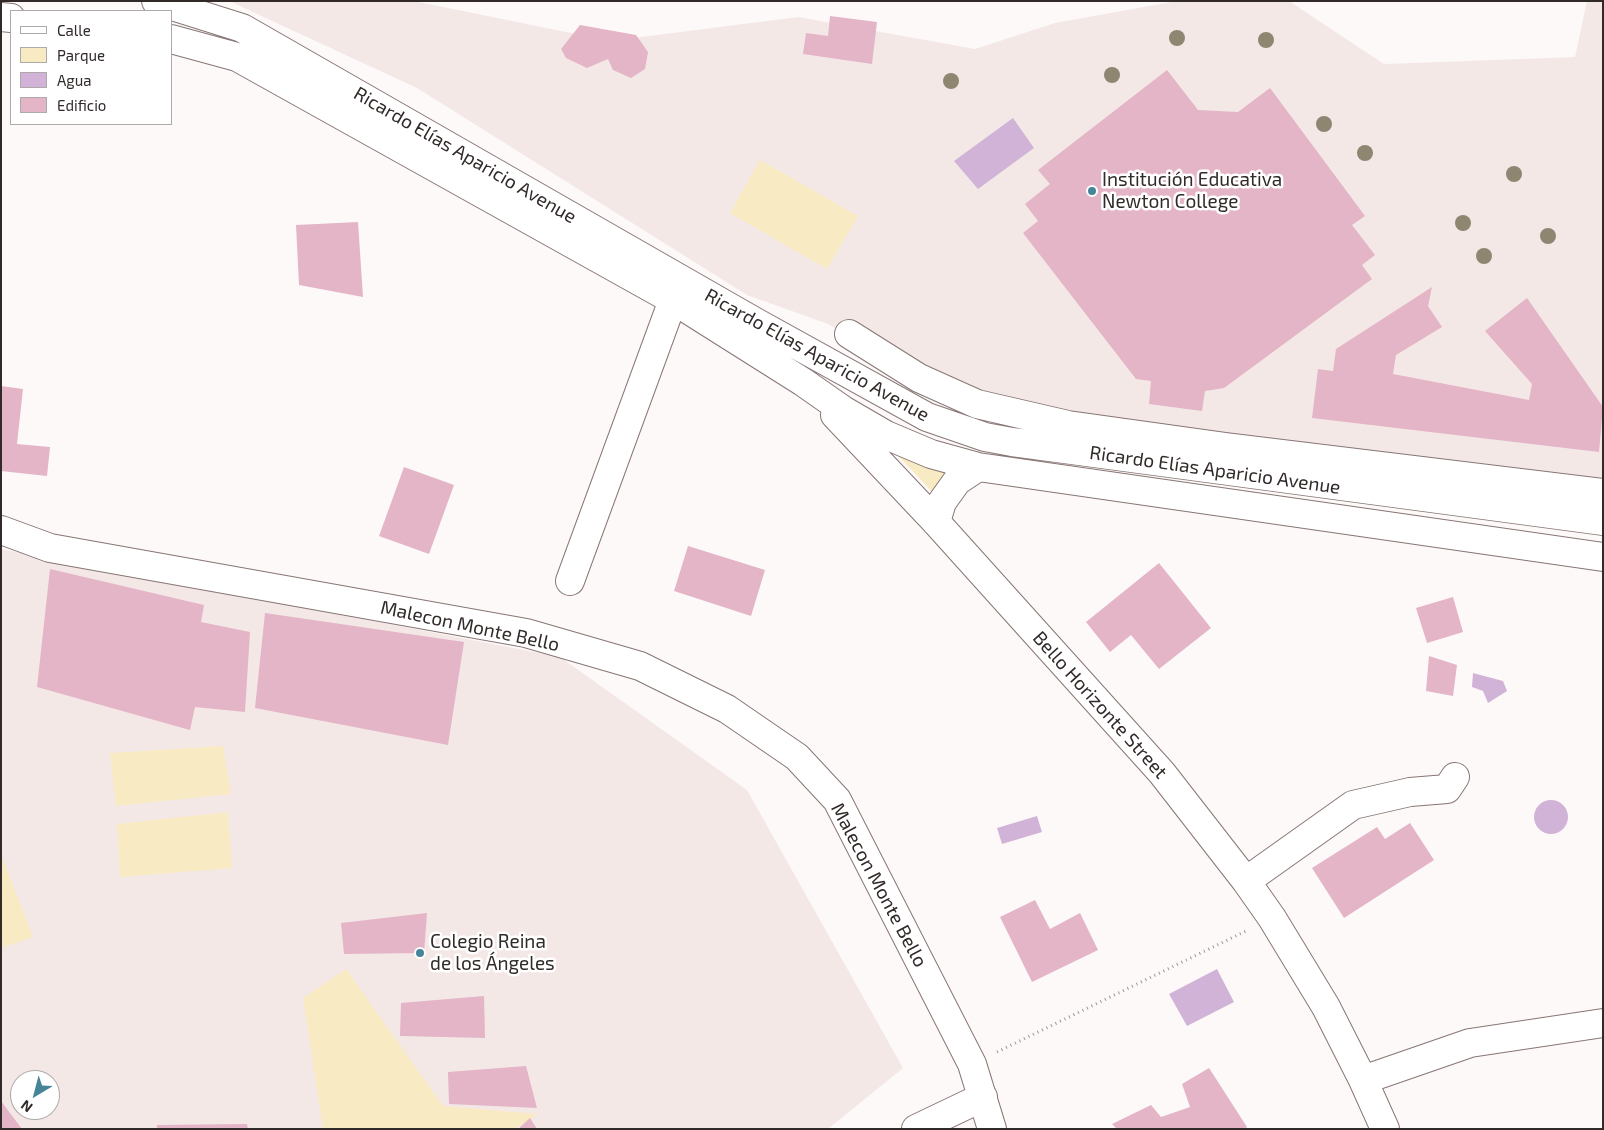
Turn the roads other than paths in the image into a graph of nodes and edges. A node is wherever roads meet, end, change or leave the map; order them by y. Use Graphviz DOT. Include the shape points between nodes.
graph roads {
  1 [pos="156,1"];
  2 [pos="172,39"];
  3 [pos="673,300"];
  4 [pos="758,323"];
  5 [pos="849,334"];
  6 [pos="803,382"];
  7 [pos="977,404"];
  8 [pos="964,430"];
  9 [pos="978,467"];
  10 [pos="1603,493"];
  11 [pos="936,522"];
  12 [pos="1603,522"];
  13 [pos="1,530"];
  14 [pos="1603,556"];
  15 [pos="570,581"];
  16 [pos="1455,776"];
  17 [pos="1246,881"];
  18 [pos="1603,1023"];
  19 [pos="1364,1080"];
  20 [pos="983,1097"];
  21 [pos="916,1129"];
  22 [pos="992,1129"];
  23 [pos="1385,1129"];
  1 -- 4 [label="street, Ricardo Elías Aparicio Avenue" via="242,28"];
  2 -- 3 [label="street, Ricardo Elías Aparicio Avenue" via="236,57"];
  3 -- 6 [label="street, Ricardo Elías Aparicio Avenue"];
  3 -- 15 [label="street"];
  4 -- 6 [label="street, Bello Horizonte Street"];
  4 -- 8 [label="street, Ricardo Elías Aparicio Avenue" via="927,417"];
  5 -- 7 [label="street" via="919,378"];
  6 -- 9 [label="street, Ricardo Elías Aparicio Avenue" via="886,435 931,454"];
  6 -- 11 [label="street, Bello Horizonte Street"];
  7 -- 8 [label="street"];
  7 -- 10 [label="street" via="1068,425"];
  8 -- 12 [label="street, Ricardo Elías Aparicio Avenue" via="1012,442"];
  9 -- 11 [label="street" via="957,481 942,502"];
  9 -- 14 [label="street, Ricardo Elías Aparicio Avenue"];
  11 -- 17 [label="street, Bello Horizonte Street" via="1162,773"];
  13 -- 20 [label="street, Malecon Monte Bello" via="50,548 526,633 640,666 727,708 796,757 837,800 972,1064"];
  16 -- 17 [label="street" via="1447,789 1410,792 1353,806"];
  17 -- 19 [label="street, Bello Horizonte Street" via="1326,1007"];
  18 -- 19 [label="street" via="1470,1043"];
  19 -- 23 [label="street, Bello Horizonte Street"];
  20 -- 21 [label="street"];
  20 -- 22 [label="street, Malecon Monte Bello"];
}
